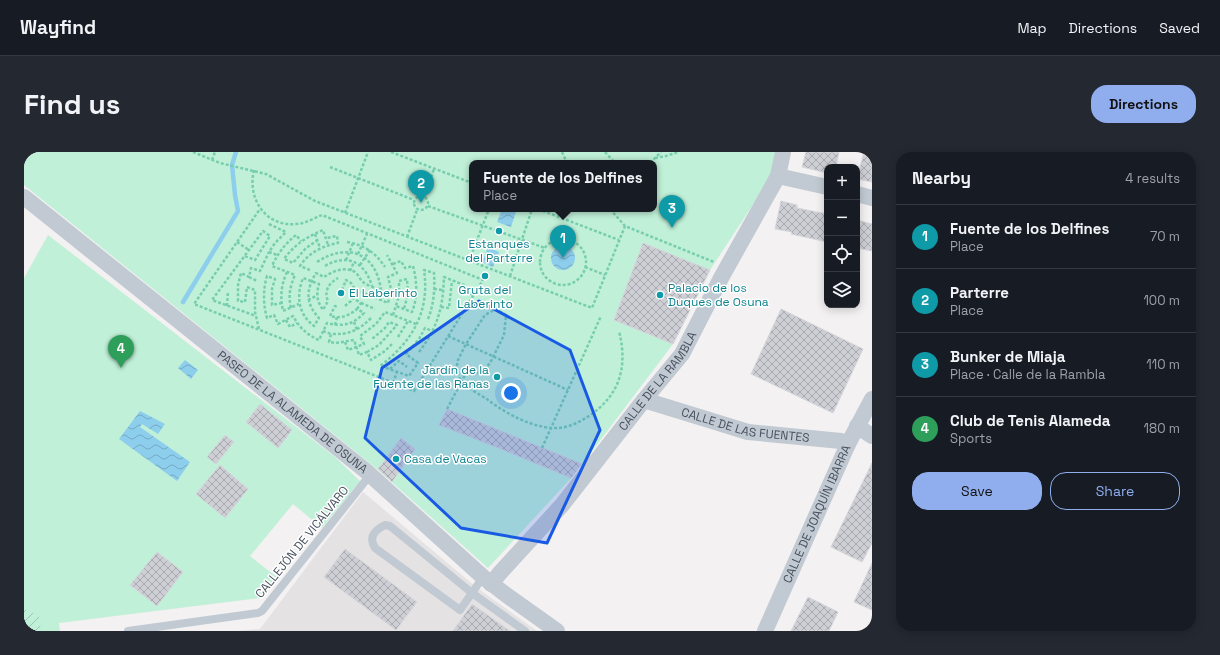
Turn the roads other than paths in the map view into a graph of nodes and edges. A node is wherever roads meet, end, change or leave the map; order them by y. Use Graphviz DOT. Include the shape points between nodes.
graph roads {
  1 [pos="783,152"];
  2 [pos="778,176"];
  3 [pos="824,186"];
  4 [pos="860,195"];
  5 [pos="24,197"];
  6 [pos="872,198"];
  7 [pos="872,399"];
  8 [pos="644,400"];
  9 [pos="857,426"];
  10 [pos="872,436"];
  11 [pos="848,444"];
  12 [pos="370,475"];
  13 [pos="487,580"];
  14 [pos="472,593"];
  15 [pos="128,631"];
  16 [pos="525,631"];
  17 [pos="557,631"];
  18 [pos="765,631"];
  1 -- 2 [label="street, CALLE DE LA RAMBLA"];
  2 -- 3 [label="street"];
  2 -- 8 [label="street, CALLE DE LA RAMBLA" via="682,354"];
  4 -- 6 [label="street"];
  5 -- 12 [label="street, PASEO DE LA ALAMEDA DE OSUNA"];
  7 -- 9 [label="street, CALLE DE JOAQUÍN IBARRA"];
  8 -- 11 [label="street, CALLE DE LAS FUENTES" via="748,432 842,441"];
  8 -- 13 [label="street, CALLE DE LA RAMBLA" via="562,506 499,574"];
  9 -- 10 [label="street"];
  9 -- 11 [label="street, CALLE DE JOAQUÍN IBARRA"];
  11 -- 18 [label="street, CALLE DE JOAQUÍN IBARRA"];
  12 -- 13 [label="street, PASEO DE LA ALAMEDA DE OSUNA"];
  12 -- 15 [label="lane, CALLEJÓN DE VICÁLVARO" via="258,614"];
  13 -- 14 [label="lane"];
  13 -- 17 [label="street, PASEO DE LA ALAMEDA DE OSUNA"];
  14 -- 14 [label="lane" via="390,526 379,528 371,538 375,548 460,610"];
  14 -- 16 [label="lane"];
}
